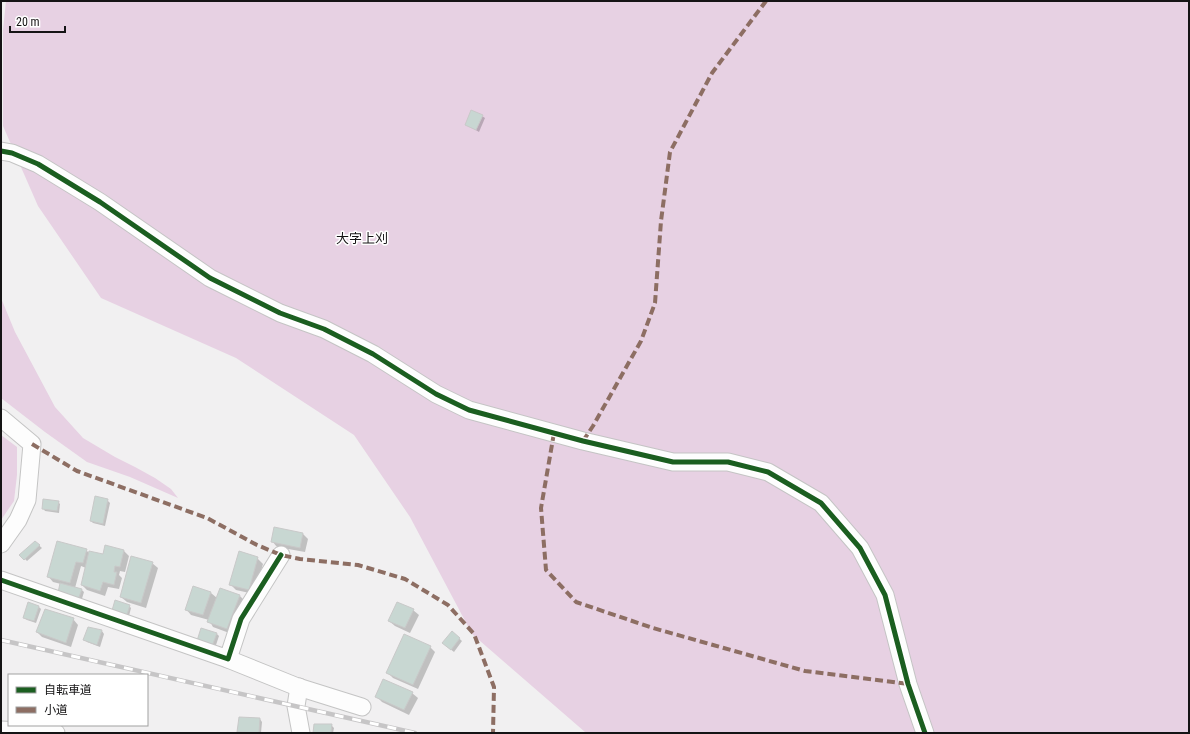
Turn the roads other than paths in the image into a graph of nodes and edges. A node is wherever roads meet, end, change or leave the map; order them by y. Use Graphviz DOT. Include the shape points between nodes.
graph roads {
  1 [pos="1,151"];
  2 [pos="1,418"];
  3 [pos="1,544"];
  4 [pos="280,555"];
  5 [pos="1,580"];
  6 [pos="228,659"];
  7 [pos="299,688"];
  8 [pos="362,707"];
  9 [pos="1,730"];
  10 [pos="56,733"];
  11 [pos="301,733"];
  12 [pos="925,733"];
  1 -- 12 [label="street" via="38,164 100,202 210,278 280,313 324,329 373,354 436,394 469,410 582,441 673,462 728,462 768,472 821,503 860,548 885,595 908,684"];
  2 -- 3 [label="street" via="32,444 27,500 18,520"];
  4 -- 6 [label="street" via="241,619"];
  5 -- 6 [label="street"];
  6 -- 7 [label="street"];
  7 -- 8 [label="street"];
  7 -- 11 [label="street" via="296,706"];
  9 -- 10 [label="street"];
}
